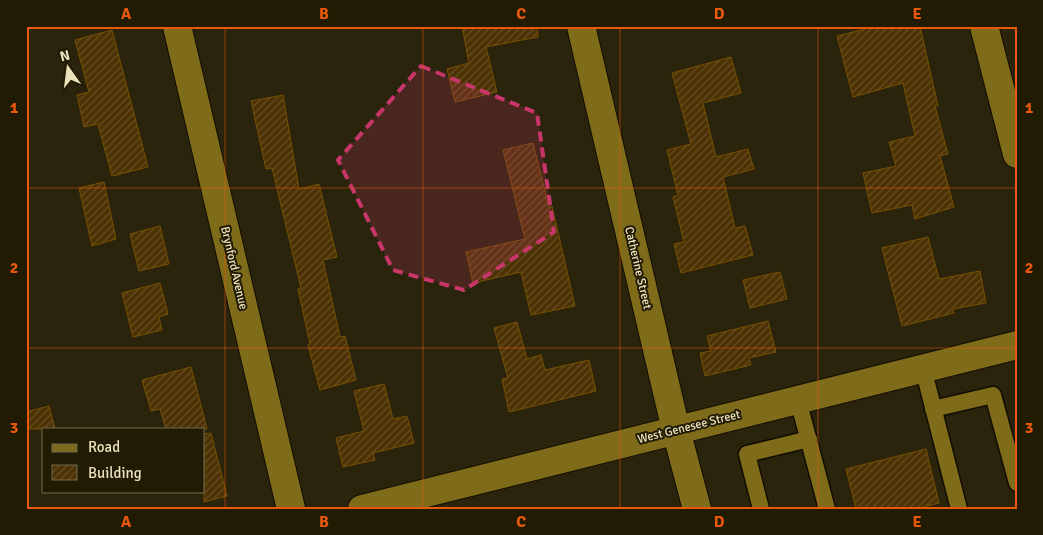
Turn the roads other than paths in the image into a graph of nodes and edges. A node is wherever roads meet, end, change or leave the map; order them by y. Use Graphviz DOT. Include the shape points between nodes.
graph roads {
  1 [pos="177,26"];
  2 [pos="581,26"];
  3 [pos="984,26"];
  4 [pos="1017,154"];
  5 [pos="1017,345"];
  6 [pos="923,368"];
  7 [pos="798,400"];
  8 [pos="933,409"];
  9 [pos="676,430"];
  10 [pos="809,439"];
  11 [pos="1017,483"];
  12 [pos="291,509"];
  13 [pos="362,509"];
  14 [pos="697,509"];
  15 [pos="761,509"];
  16 [pos="827,509"];
  17 [pos="959,509"];
  1 -- 12 [label="street, Brynford Avenue"];
  2 -- 9 [label="street, Catherine Street"];
  3 -- 4 [label="street"];
  5 -- 6 [label="street, West Genesee Street"];
  6 -- 7 [label="street, West Genesee Street"];
  6 -- 8 [label="lane"];
  7 -- 9 [label="street, West Genesee Street"];
  7 -- 10 [label="lane"];
  8 -- 11 [label="lane" via="993,395"];
  8 -- 17 [label="lane"];
  9 -- 13 [label="street, West Genesee Street"];
  9 -- 14 [label="street, Catherine Street"];
  10 -- 15 [label="lane" via="747,454"];
  10 -- 16 [label="lane"];
}
